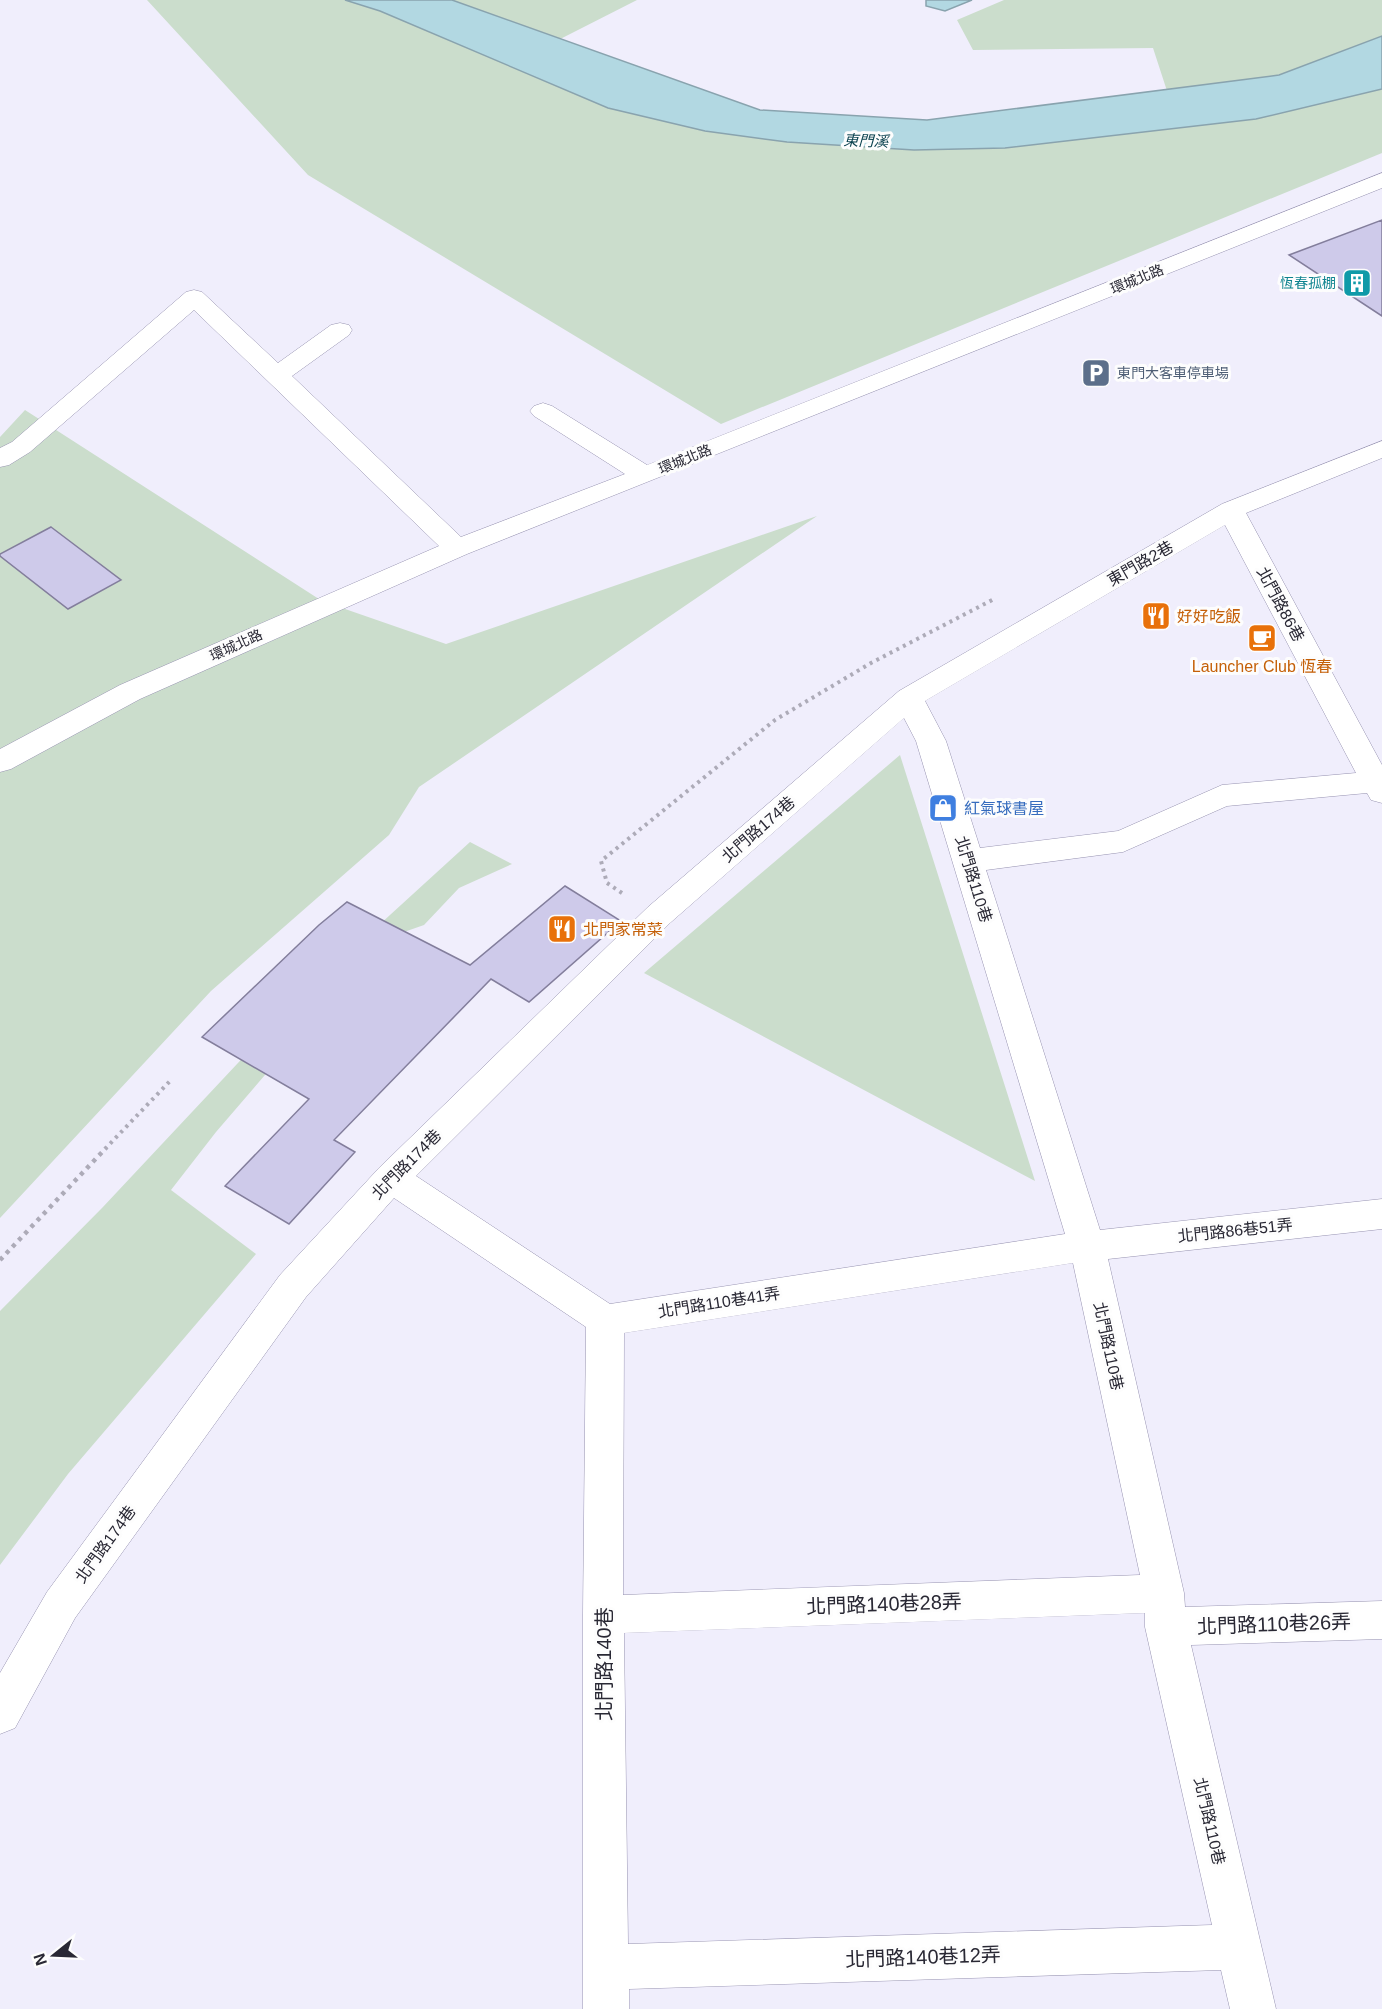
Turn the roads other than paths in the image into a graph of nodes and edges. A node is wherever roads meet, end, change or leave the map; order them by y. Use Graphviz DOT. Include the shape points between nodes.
graph roads {
  1 [pos="1382,180"];
  2 [pos="340,330"];
  3 [pos="276,376"];
  4 [pos="543,411"];
  5 [pos="1382,449"];
  6 [pos="0,459"];
  7 [pos="645,475"];
  8 [pos="1231,510"];
  9 [pos="457,548"];
  10 [pos="909,698"];
  11 [pos="0,762"];
  12 [pos="1380,785"];
  13 [pos="968,861"];
  14 [pos="391,1178"];
  15 [pos="1382,1214"];
  16 [pos="1087,1246"];
  17 [pos="605,1320"];
  18 [pos="1165,1610"];
  19 [pos="603,1615"];
  20 [pos="1382,1620"];
  21 [pos="0,1714"];
  22 [pos="1240,1947"];
  23 [pos="606,1988"];
  24 [pos="1253,2009"];
  1 -- 7 [label="street, 環城北路"];
  2 -- 3 [label="street"];
  3 -- 6 [label="street" via="194,297 21,447"];
  3 -- 9 [label="street"];
  4 -- 7 [label="street"];
  5 -- 8 [label="street, 東門路2巷"];
  7 -- 9 [label="street, 環城北路"];
  8 -- 10 [label="street, 東門路2巷"];
  8 -- 12 [label="street, 北門路86巷"];
  9 -- 11 [label="street, 環城北路" via="130,692"];
  10 -- 13 [label="street, 北門路110巷" via="931,741"];
  10 -- 14 [label="street, 北門路174巷" via="660,915"];
  12 -- 13 [label="street" via="1222,796 1123,841"];
  13 -- 16 [label="street, 北門路110巷"];
  14 -- 17 [label="street"];
  14 -- 21 [label="street, 北門路174巷" via="293,1286 61,1605"];
  15 -- 16 [label="street, 北門路86巷51弄"];
  16 -- 17 [label="street, 北門路110巷41弄"];
  16 -- 18 [label="street, 北門路110巷"];
  17 -- 19 [label="street, 北門路140巷"];
  18 -- 19 [label="street, 北門路140巷28弄"];
  18 -- 20 [label="street, 北門路110巷26弄"];
  18 -- 22 [label="street, 北門路110巷"];
  19 -- 23 [label="street, 北門路140巷"];
  22 -- 23 [label="street, 北門路140巷12弄"];
  22 -- 24 [label="street, 北門路110巷"];
}
